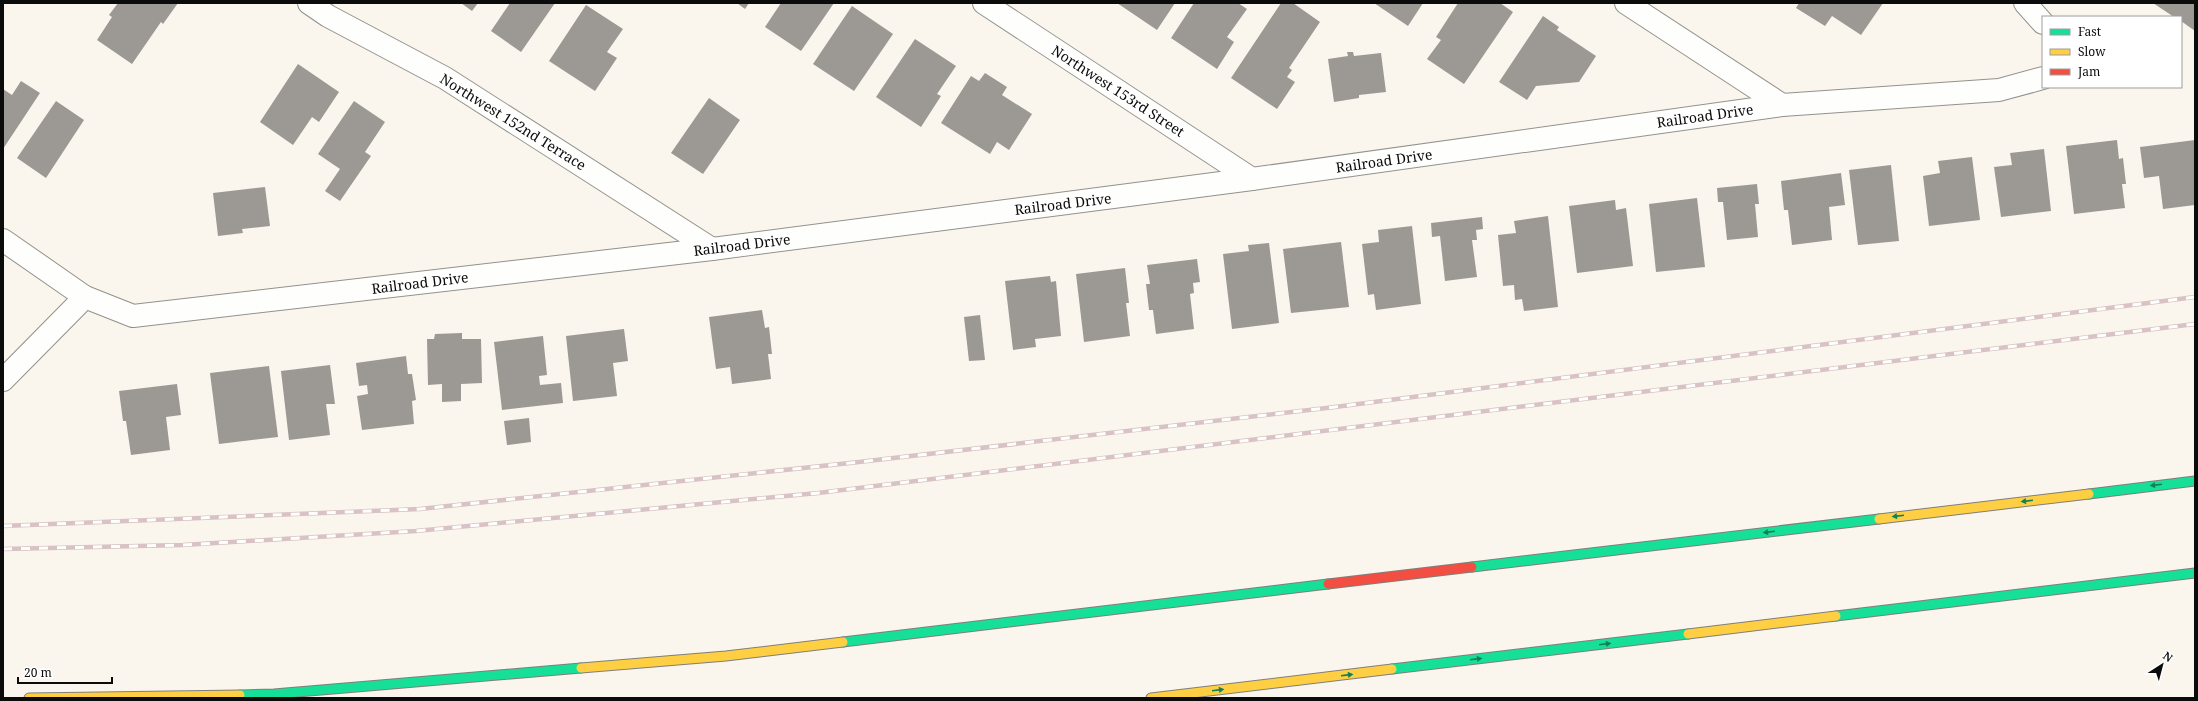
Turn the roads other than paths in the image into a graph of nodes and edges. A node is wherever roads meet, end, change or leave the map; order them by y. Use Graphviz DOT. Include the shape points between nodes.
graph roads {
  1 [pos="309,3"];
  2 [pos="984,3"];
  3 [pos="1626,3"];
  4 [pos="2026,3"];
  5 [pos="2042,22"];
  6 [pos="2042,78"];
  7 [pos="1782,105"];
  8 [pos="1252,179"];
  9 [pos="3,240"];
  10 [pos="712,249"];
  11 [pos="85,297"];
  12 [pos="3,380"];
  13 [pos="2195,481"];
  14 [pos="2195,573"];
  15 [pos="29,698"];
  16 [pos="1151,698"];
  1 -- 10 [label="street, Northwest 152nd Terrace" via="328,16 445,78"];
  2 -- 8 [label="street, Northwest 153rd Street"];
  3 -- 7 [label="street"];
  4 -- 5 [label="street"];
  6 -- 7 [label="street, Railroad Drive" via="1999,90"];
  7 -- 8 [label="street, Railroad Drive"];
  8 -- 10 [label="street, Railroad Drive"];
  9 -- 11 [label="street, Railroad Drive"];
  10 -- 11 [label="street, Railroad Drive" via="132,316"];
  11 -- 12 [label="street"];
  13 -- 15 [label="main road, one-way" via="726,656 274,694"];
  16 -- 14 [label="main road, one-way"];
}
